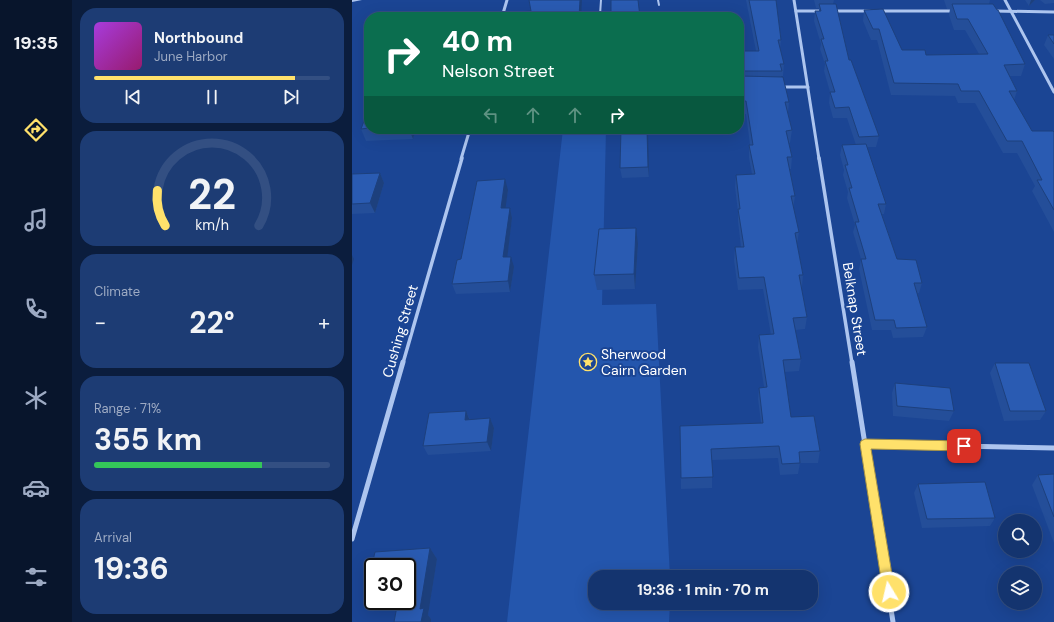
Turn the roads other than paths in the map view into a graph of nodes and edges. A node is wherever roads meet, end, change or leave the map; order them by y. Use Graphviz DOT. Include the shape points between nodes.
graph roads {
  1 [pos="360,0"];
  2 [pos="507,0"];
  3 [pos="601,0"];
  4 [pos="658,0"];
  5 [pos="794,0"];
  6 [pos="1005,0"];
  7 [pos="352,1"];
  8 [pos="659,5"];
  9 [pos="796,11"];
  10 [pos="962,11"];
  11 [pos="992,11"];
  12 [pos="503,12"];
  13 [pos="600,12"];
  14 [pos="1011,12"];
  15 [pos="1054,12"];
  16 [pos="777,86"];
  17 [pos="808,87"];
  18 [pos="1054,92"];
  19 [pos="469,134"];
  20 [pos="865,444"];
  21 [pos="1054,448"];
  22 [pos="352,539"];
  23 [pos="893,622"];
  1 -- 7 [label="street"];
  2 -- 12 [label="street"];
  3 -- 13 [label="lane"];
  4 -- 8 [label="lane"];
  5 -- 9 [label="street, Belknap Street"];
  6 -- 14 [label="street"];
  9 -- 10 [label="street"];
  9 -- 17 [label="street, Belknap Street"];
  11 -- 14 [label="street"];
  14 -- 15 [label="street"];
  14 -- 18 [label="street"];
  16 -- 17 [label="street"];
  17 -- 20 [label="street, Belknap Street"];
  19 -- 22 [label="street, Cushing Street"];
  20 -- 21 [label="street"];
  20 -- 23 [label="street, Belknap Street"];
}
